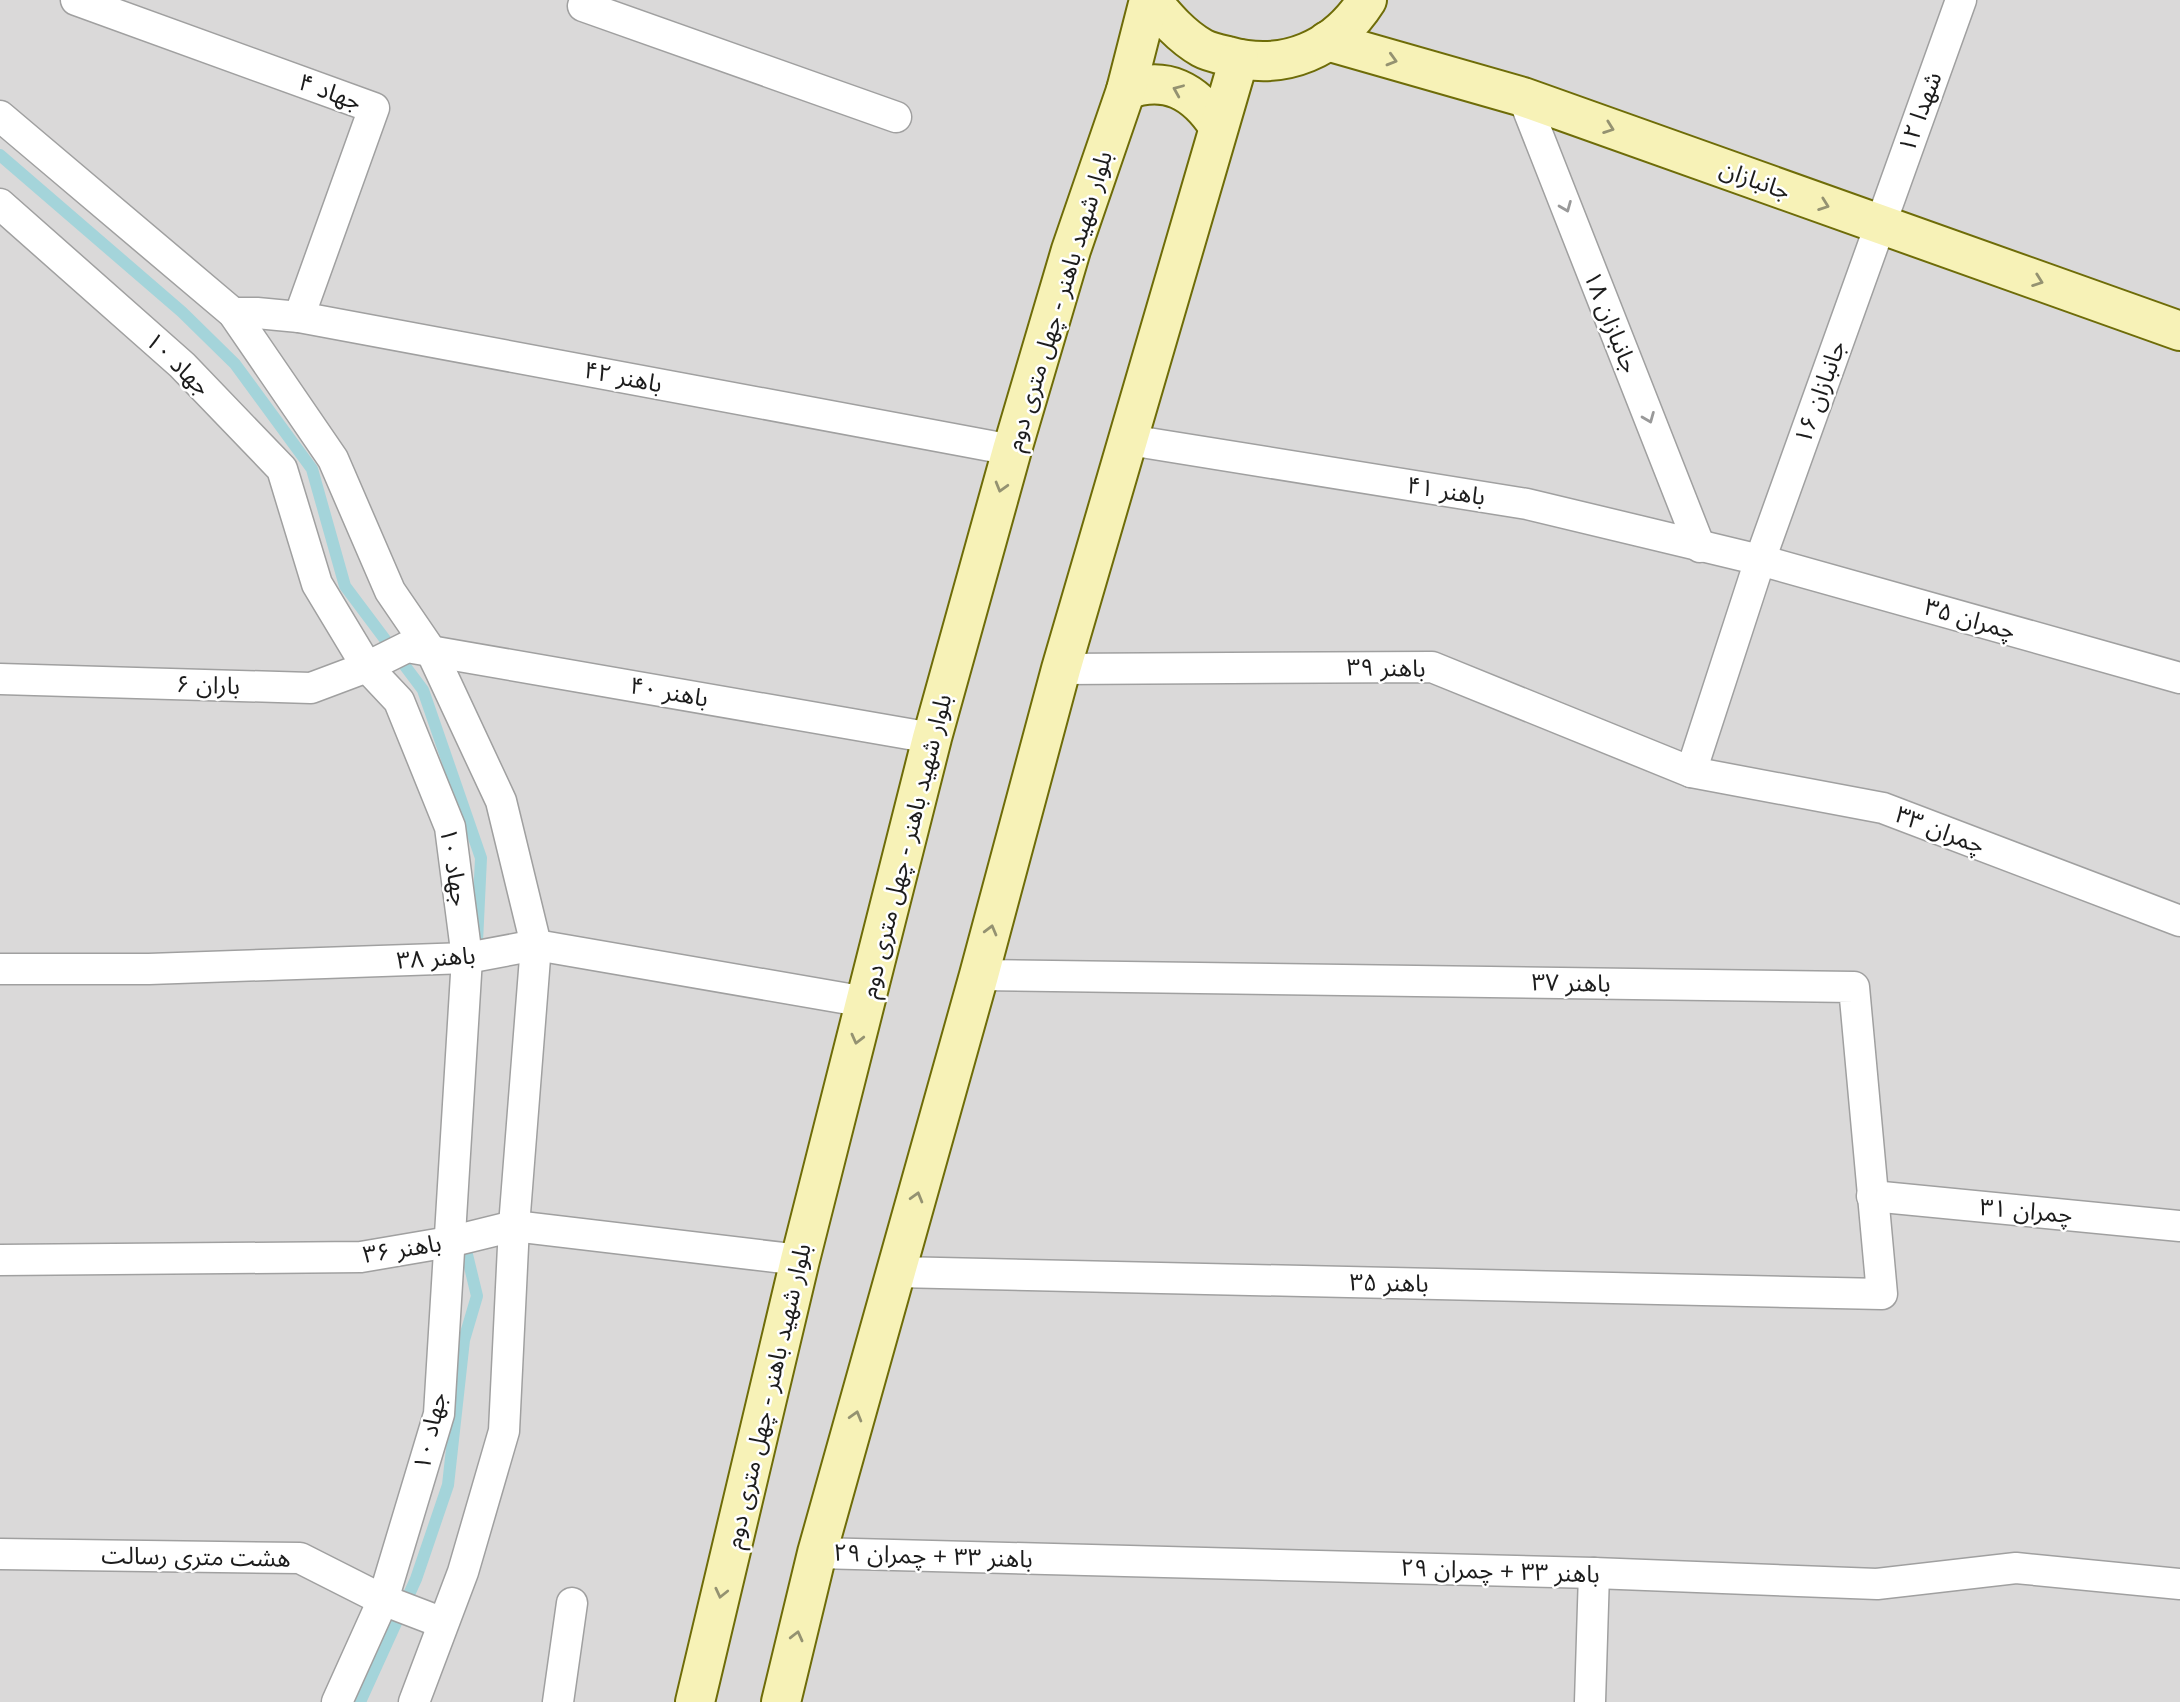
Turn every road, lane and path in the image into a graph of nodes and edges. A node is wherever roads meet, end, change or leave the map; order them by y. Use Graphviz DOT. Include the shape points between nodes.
graph roads {
  1 [pos="76,0"];
  2 [pos="585,0"];
  3 [pos="1150,0"];
  4 [pos="1367,0"];
  5 [pos="1961,0"];
  6 [pos="1327,41"];
  7 [pos="1239,60"];
  8 [pos="1126,90"];
  9 [pos="1522,97"];
  10 [pos="0,116"];
  11 [pos="896,117"];
  12 [pos="1218,126"];
  13 [pos="0,204"];
  14 [pos="1880,225"];
  15 [pos="233,313"];
  16 [pos="299,317"];
  17 [pos="2180,331"];
  18 [pos="1129,440"];
  19 [pos="1012,450"];
  20 [pos="1700,547"];
  21 [pos="1760,560"];
  22 [pos="397,656"];
  23 [pos="1061,669"];
  24 [pos="2180,678"];
  25 [pos="0,679"];
  26 [pos="932,738"];
  27 [pos="1691,772"];
  28 [pos="2180,920"];
  29 [pos="536,945"];
  30 [pos="467,958"];
  31 [pos="0,969"];
  32 [pos="979,975"];
  33 [pos="866,1002"];
  34 [pos="1872,1196"];
  35 [pos="514,1226"];
  36 [pos="2180,1226"];
  37 [pos="449,1242"];
  38 [pos="0,1260"];
  39 [pos="800,1260"];
  40 [pos="896,1272"];
  41 [pos="1882,1294"];
  42 [pos="817,1553"];
  43 [pos="0,1554"];
  44 [pos="1594,1573"];
  45 [pos="2180,1584"];
  46 [pos="383,1600"];
  47 [pos="572,1602"];
  48 [pos="443,1623"];
  49 [pos="337,1702"];
  50 [pos="414,1702"];
  51 [pos="558,1702"];
  52 [pos="695,1702"];
  53 [pos="781,1702"];
  54 [pos="1590,1702"];
  1 -- 16 [label="street, جهاد ۴" via="374,108"];
  2 -- 11 [label="street" via="583,6"];
  3 -- 7 [label="street" via="1176,29 1204,49"];
  3 -- 8 [label="street, بلوار شهید باهنر - چهل متری دوم"];
  4 -- 6 [label="street" via="1355,18"];
  5 -- 14 [label="street, شهدا ۱۲"];
  6 -- 7 [label="street" via="1307,54 1272,63"];
  6 -- 9 [label="street, جانبازان, one-way"];
  7 -- 12 [label="street"];
  12 -- 8 [label="street, one-way" via="1207,109 1183,91 1155,83"];
  8 -- 19 [label="street, بلوار شهید باهنر - چهل متری دوم" via="1071,250"];
  9 -- 14 [label="street, جانبازان, one-way"];
  9 -- 20 [label="street, جانبازان ۱۸, one-way"];
  10 -- 15 [label="street"];
  12 -- 18 [label="street"];
  13 -- 22 [label="street, جهاد ۱۰" via="182,365 282,469 317,583"];
  14 -- 17 [label="street, جانبازان, one-way"];
  14 -- 21 [label="street, جانبازان ۱۶"];
  15 -- 16 [label="street, باهنر ۴۲"];
  15 -- 22 [label="street" via="333,459 390,591"];
  16 -- 19 [label="street, باهنر ۴۲"];
  18 -- 20 [label="street, باهنر ۴۱" via="1527,504"];
  18 -- 23 [label="street"];
  19 -- 26 [label="street, بلوار شهید باهنر - چهل متری دوم, one-way"];
  20 -- 21 [label="street, باهنر ۴۱"];
  21 -- 24 [label="street, چمران ۳۵"];
  21 -- 27 [label="street, جانبازان ۱۶"];
  22 -- 25 [label="street, باران ۶" via="311,688"];
  22 -- 26 [label="street, باهنر ۴۰"];
  22 -- 29 [label="street" via="501,801"];
  22 -- 30 [label="street, جهاد ۱۰" via="399,701 450,827"];
  23 -- 27 [label="street, باهنر ۳۹" via="1432,667"];
  32 -- 23 [label="street, one-way"];
  26 -- 33 [label="street, بلوار شهید باهنر - چهل متری دوم"];
  27 -- 28 [label="street, چمران ۳۳" via="1883,808"];
  29 -- 30 [label="street, باهنر ۳۸"];
  29 -- 33 [label="street, باهنر ۳۸"];
  29 -- 35 [label="street"];
  30 -- 31 [label="street, باهنر ۳۸" via="149,969"];
  30 -- 37 [label="street, جهاد ۱۰"];
  32 -- 34 [label="street, باهنر ۳۷" via="1854,987"];
  40 -- 32 [label="street, one-way"];
  33 -- 39 [label="street, بلوار شهید باهنر - چهل متری دوم, one-way"];
  34 -- 36 [label="street, چمران ۳۱"];
  34 -- 41 [label="street, باهنر ۳۷"];
  35 -- 37 [label="street, باهنر ۳۶"];
  35 -- 39 [label="street, باهنر ۳۶"];
  35 -- 48 [label="street" via="504,1431 463,1572"];
  37 -- 38 [label="street, باهنر ۳۶" via="361,1257"];
  37 -- 46 [label="street, جهاد ۱۰" via="439,1414"];
  39 -- 52 [label="street, بلوار شهید باهنر - چهل متری دوم, one-way"];
  40 -- 41 [label="street, باهنر ۳۵"];
  42 -- 40 [label="street, one-way"];
  42 -- 44 [label="street, باهنر ۳۳ + چمران ۲۹"];
  53 -- 42 [label="street, one-way"];
  43 -- 46 [label="street, هشت متری رسالت" via="300,1558"];
  44 -- 45 [label="street, باهنر ۳۳ + چمران ۲۹" via="1877,1584 2016,1568"];
  44 -- 54 [label="street"];
  46 -- 48 [label="street, هشت متری رسالت"];
  46 -- 49 [label="street, جهاد ۱۰"];
  47 -- 51 [label="street"];
  48 -- 50 [label="street"];
}
